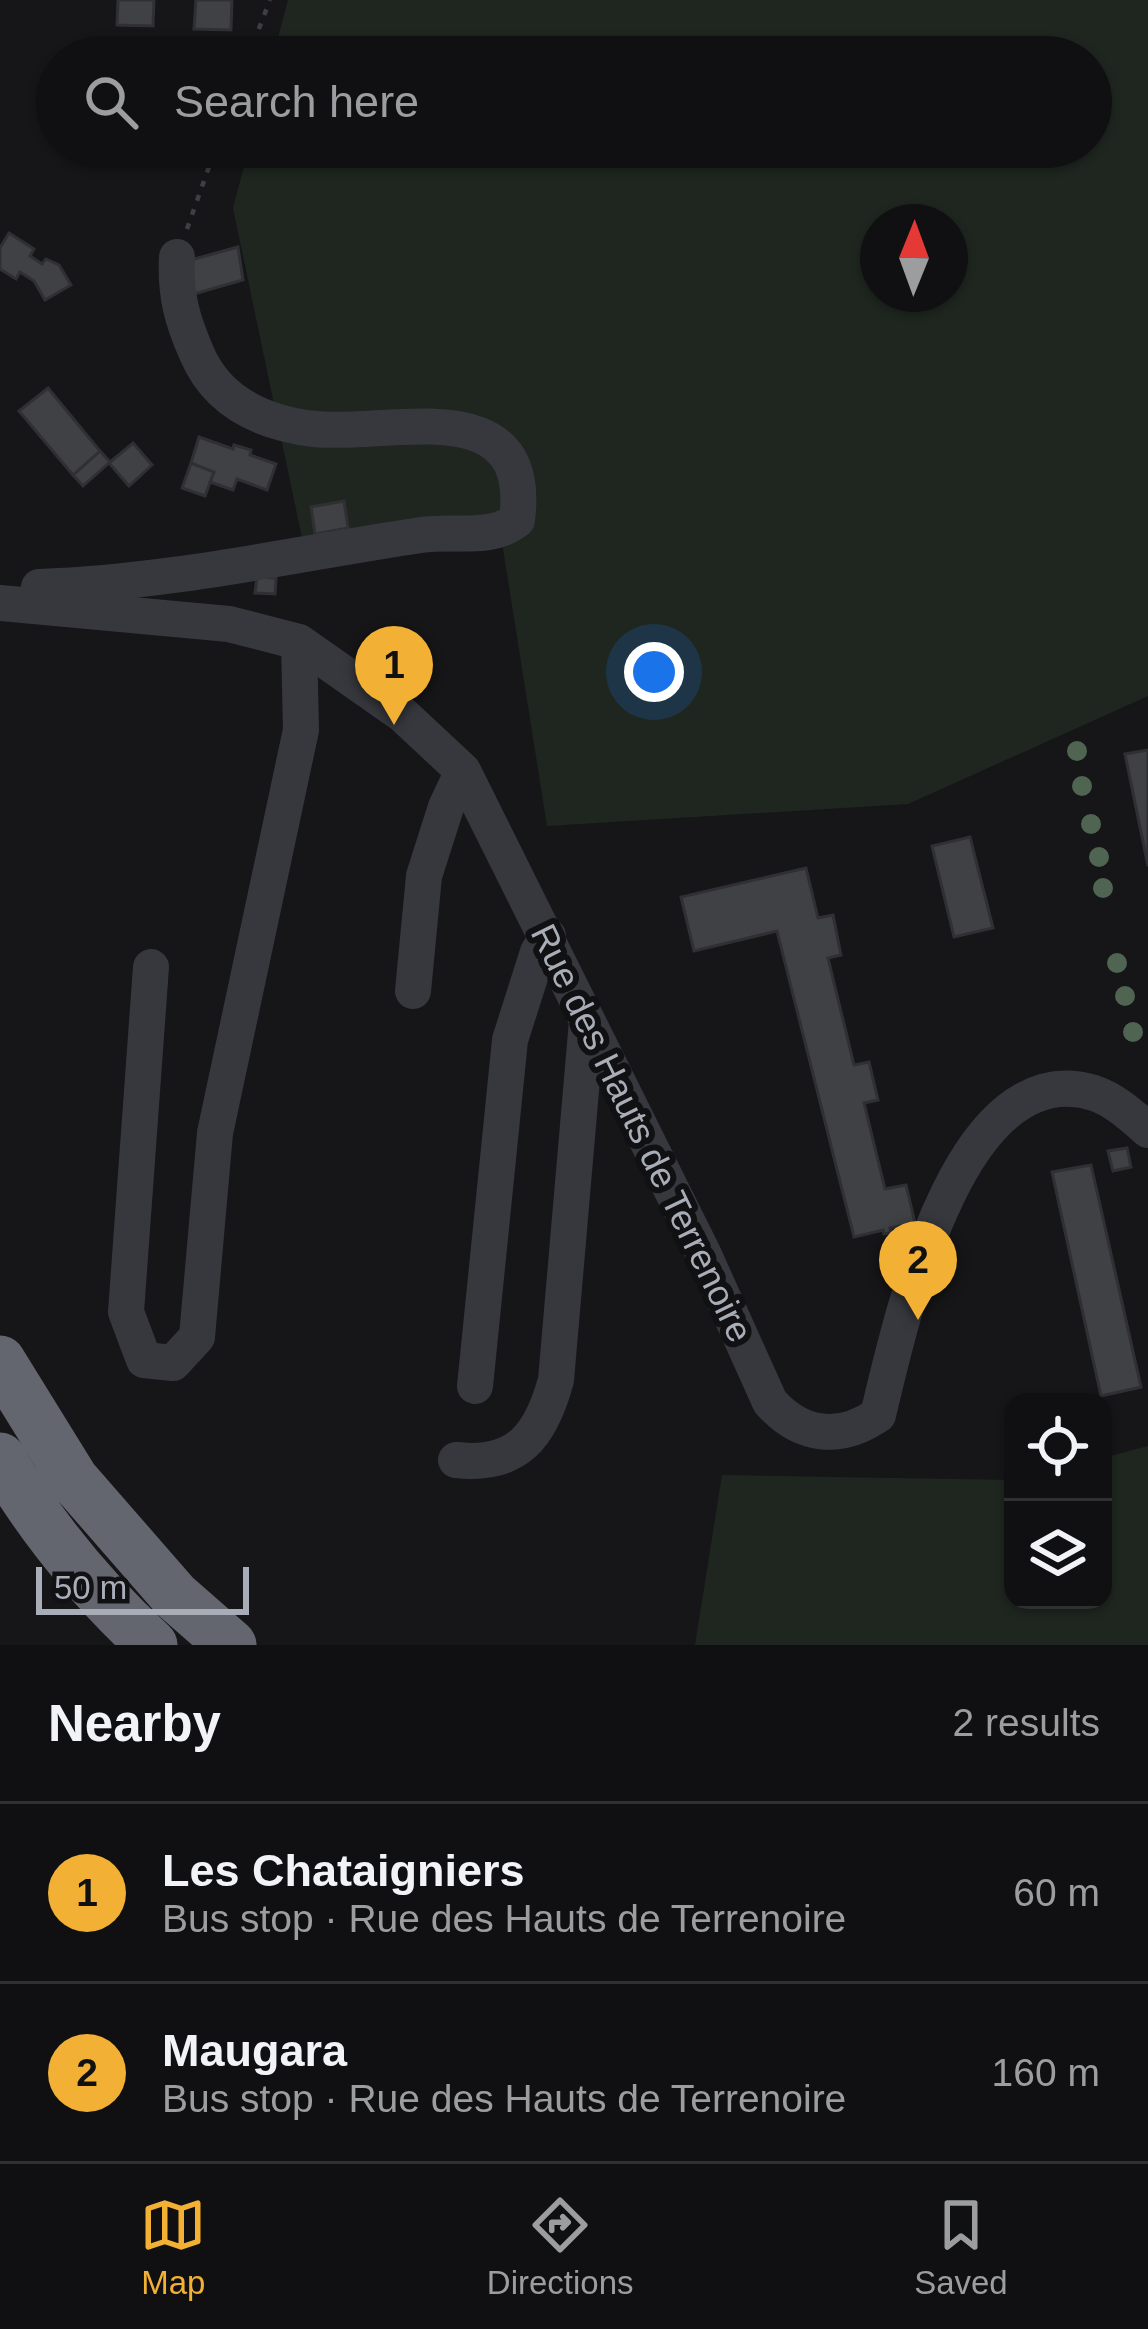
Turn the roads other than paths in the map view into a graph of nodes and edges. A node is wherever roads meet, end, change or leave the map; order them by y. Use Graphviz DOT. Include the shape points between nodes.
graph roads {
  1 [pos="177,257"];
  2 [pos="0,584"];
  3 [pos="0,603"];
  4 [pos="299,642"];
  5 [pos="464,770"];
  6 [pos="548,936"];
  7 [pos="151,967"];
  8 [pos="413,991"];
  9 [pos="587,1017"];
  10 [pos="1148,1130"];
  11 [pos="0,1361"];
  12 [pos="475,1386"];
  13 [pos="0,1458"];
  14 [pos="456,1460"];
  15 [pos="152,1645"];
  16 [pos="231,1645"];
  1 -- 2 [label="street" via="178,309 207,378 224,396 249,412 317,429 469,429 497,444 514,472 518,520 502,532 429,533 100,585"];
  3 -- 4 [label="street, Rue des Hauts de Terrenoire" via="229,624"];
  4 -- 5 [label="street, Rue des Hauts de Terrenoire" via="404,715"];
  4 -- 7 [label="street" via="301,730 215,1133 197,1337 173,1363 143,1360 126,1312"];
  5 -- 6 [label="street, Rue des Hauts de Terrenoire"];
  5 -- 8 [label="street" via="424,876"];
  6 -- 9 [label="street, Rue des Hauts de Terrenoire"];
  6 -- 12 [label="street" via="510,1040"];
  9 -- 10 [label="street, Rue des Hauts de Terrenoire" via="770,1402 803,1429 839,1432 878,1415 906,1298 991,1123 1016,1102 1069,1089 1115,1103"];
  9 -- 14 [label="street" via="549,1407 518,1449 492,1461"];
  11 -- 16 [label="highway" via="73,1479 175,1596"];
  13 -- 15 [label="highway" via="34,1517"];
}
